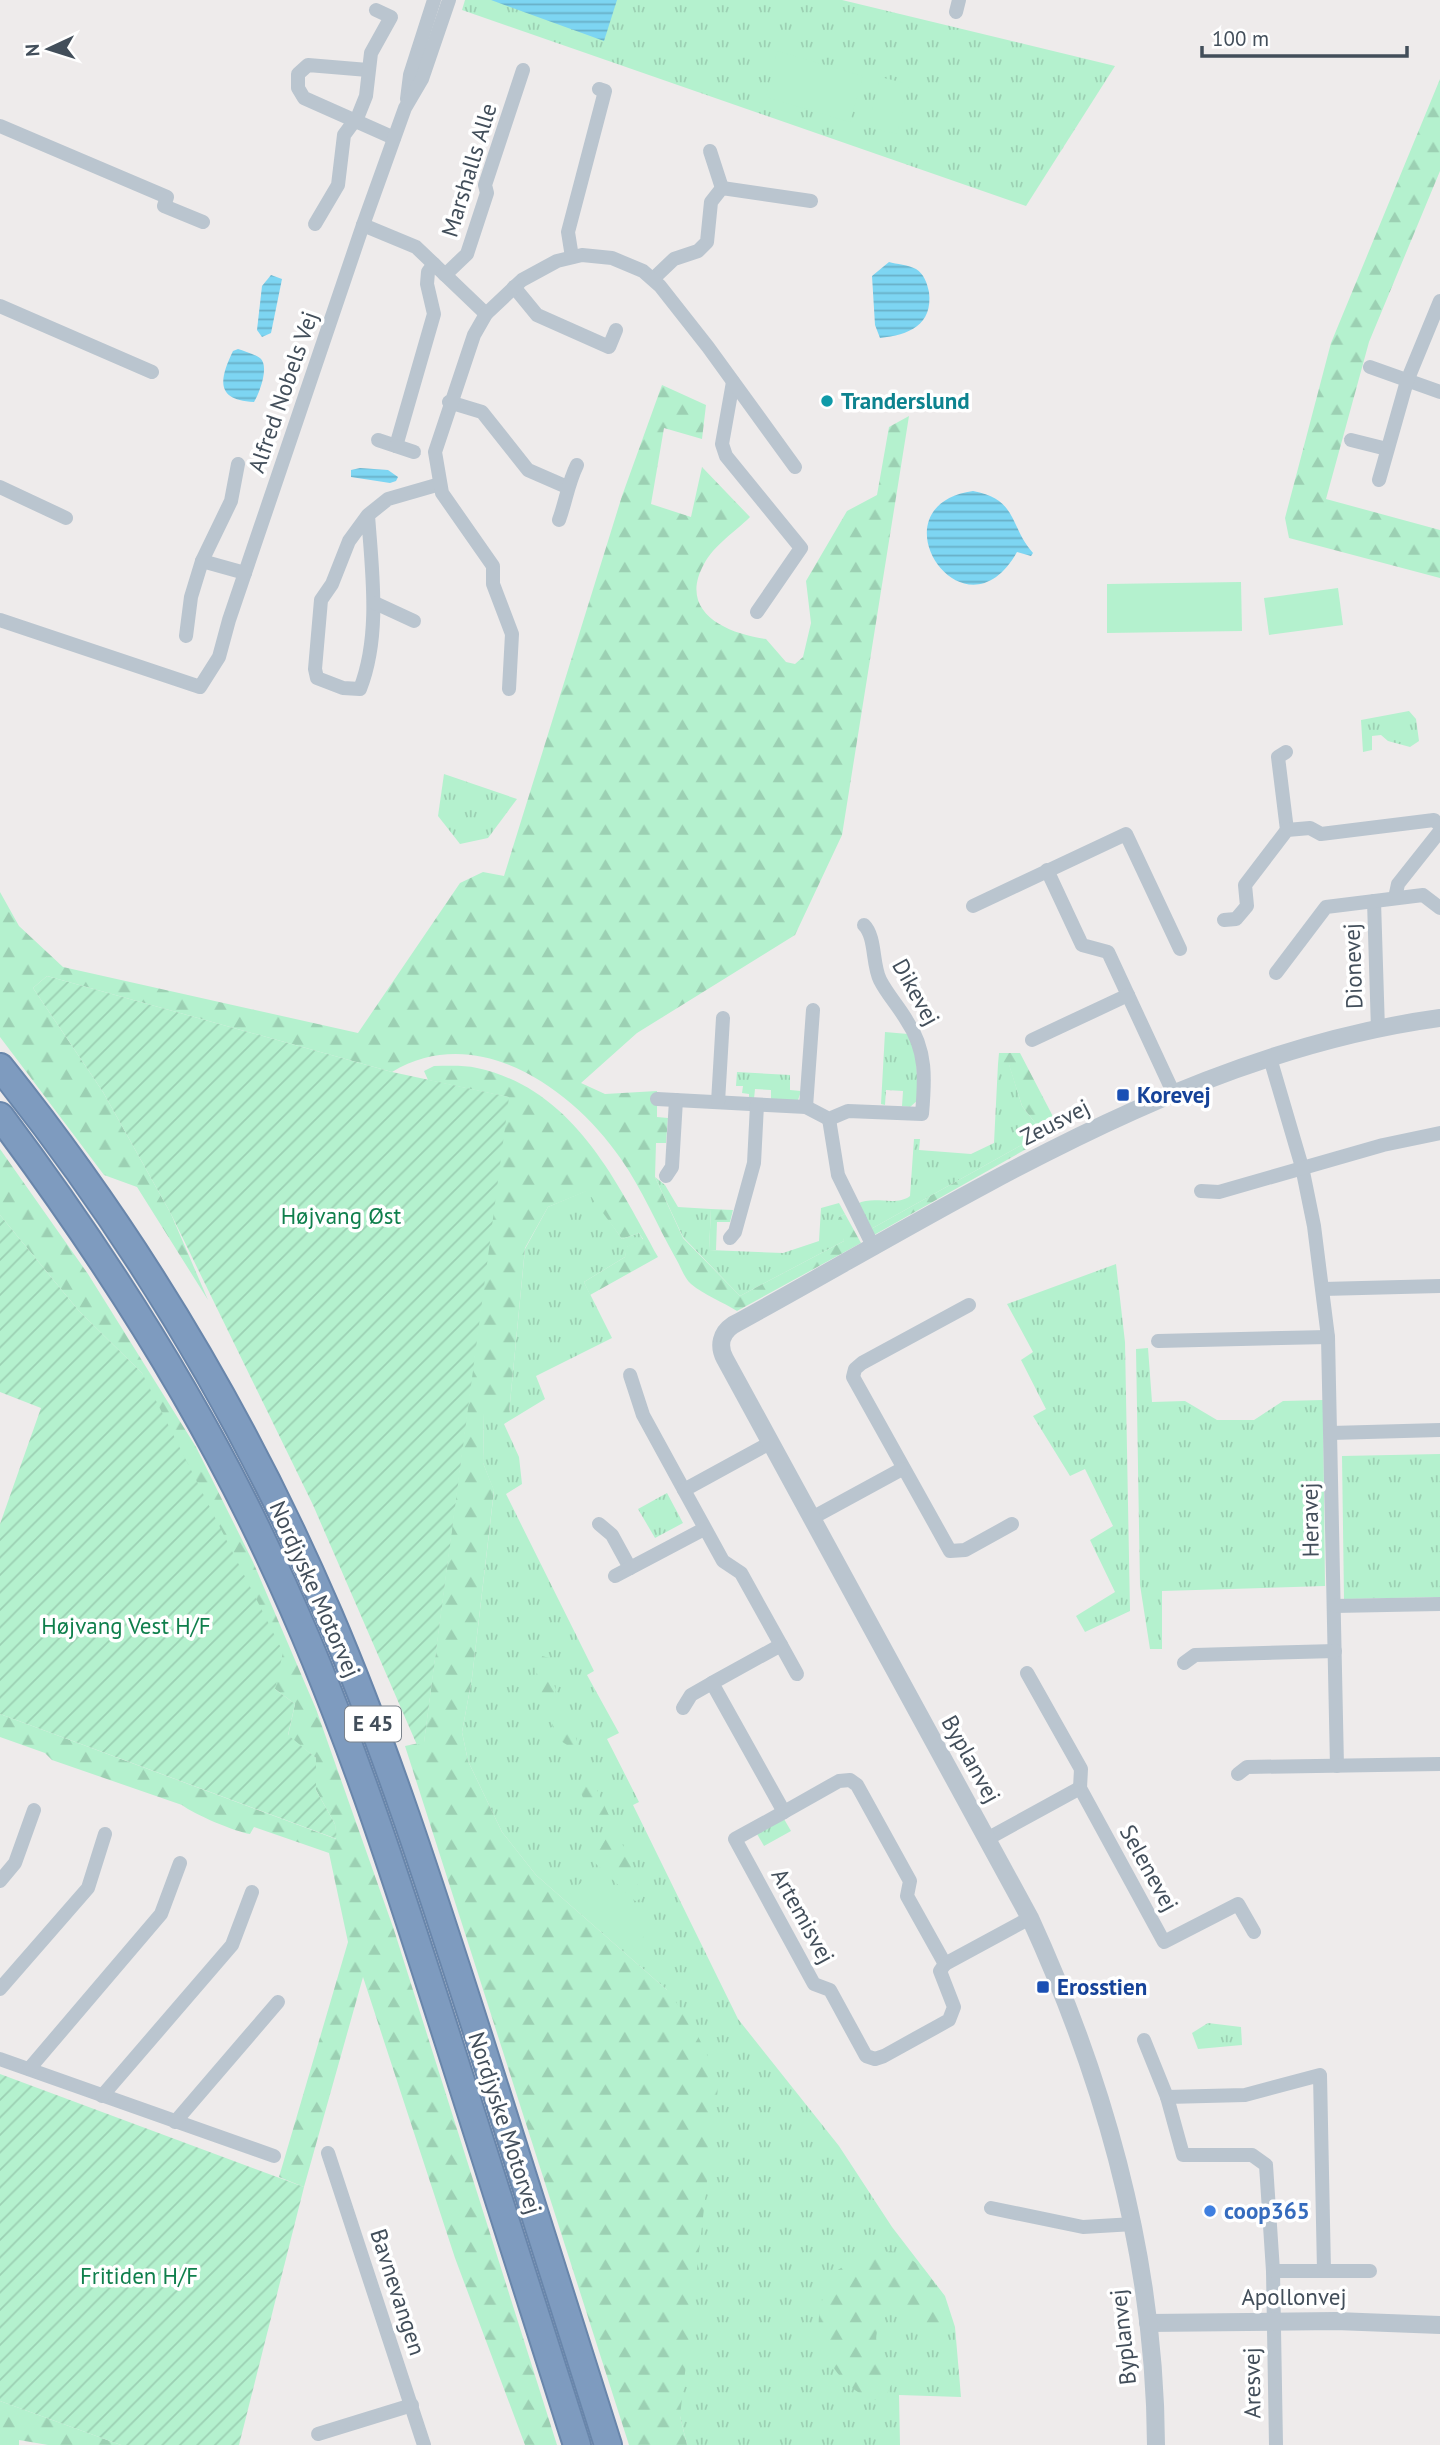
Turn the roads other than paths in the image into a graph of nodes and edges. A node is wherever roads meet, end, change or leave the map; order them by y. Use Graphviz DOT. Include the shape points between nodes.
graph roads {
  1 [pos="434,0"];
  2 [pos="449,0"];
  3 [pos="376,10"];
  4 [pos="523,70"];
  5 [pos="368,71"];
  6 [pos="602,90"];
  7 [pos="405,108"];
  8 [pos="353,121"];
  9 [pos="0,126"];
  10 [pos="394,138"];
  11 [pos="710,151"];
  12 [pos="722,188"];
  13 [pos="811,201"];
  14 [pos="203,222"];
  15 [pos="315,224"];
  16 [pos="363,225"];
  17 [pos="572,257"];
  18 [pos="434,264"];
  19 [pos="445,275"];
  20 [pos="653,279"];
  21 [pos="514,287"];
  22 [pos="1440,301"];
  23 [pos="0,306"];
  24 [pos="486,314"];
  25 [pos="616,330"];
  26 [pos="1370,367"];
  27 [pos="152,372"];
  28 [pos="1407,381"];
  29 [pos="733,382"];
  30 [pos="1440,392"];
  31 [pos="449,402"];
  32 [pos="378,440"];
  33 [pos="1351,440"];
  34 [pos="396,446"];
  35 [pos="1387,449"];
  36 [pos="414,452"];
  37 [pos="238,464"];
  38 [pos="577,465"];
  39 [pos="795,467"];
  40 [pos="1379,480"];
  41 [pos="440,484"];
  42 [pos="0,487"];
  43 [pos="566,487"];
  44 [pos="368,515"];
  45 [pos="66,518"];
  46 [pos="559,520"];
  47 [pos="202,561"];
  48 [pos="246,573"];
  49 [pos="375,603"];
  50 [pos="757,612"];
  51 [pos="0,620"];
  52 [pos="414,621"];
  53 [pos="186,636"];
  54 [pos="509,690"];
  55 [pos="1286,751"];
  56 [pos="1440,825"];
  57 [pos="1287,830"];
  58 [pos="1440,831"];
  59 [pos="1047,870"];
  60 [pos="1395,898"];
  61 [pos="1374,901"];
  62 [pos="973,906"];
  63 [pos="1440,908"];
  64 [pos="1224,920"];
  65 [pos="863,925"];
  66 [pos="1180,949"];
  67 [pos="1276,973"];
  68 [pos="1128,995"];
  69 [pos="813,1010"];
  70 [pos="723,1018"];
  71 [pos="1440,1018"];
  72 [pos="1378,1030"];
  73 [pos="1032,1040"];
  74 [pos="1270,1058"];
  75 [pos="0,1067"];
  76 [pos="1172,1093"];
  77 [pos="657,1099"];
  78 [pos="676,1100"];
  79 [pos="718,1102"];
  80 [pos="758,1105"];
  81 [pos="806,1107"];
  82 [pos="0,1116"];
  83 [pos="829,1119"];
  84 [pos="1440,1133"];
  85 [pos="1302,1167"];
  86 [pos="666,1176"];
  87 [pos="1200,1191"];
  88 [pos="730,1238"];
  89 [pos="874,1248"];
  90 [pos="1440,1286"];
  91 [pos="1323,1289"];
  92 [pos="969,1305"];
  93 [pos="1328,1337"];
  94 [pos="723,1338"];
  95 [pos="1158,1341"];
  96 [pos="631,1375"];
  97 [pos="1440,1430"];
  98 [pos="1331,1433"];
  99 [pos="770,1443"];
  100 [pos="902,1469"];
  101 [pos="684,1490"];
  102 [pos="812,1518"];
  103 [pos="599,1524"];
  104 [pos="1012,1524"];
  105 [pos="704,1530"];
  106 [pos="630,1568"];
  107 [pos="615,1576"];
  108 [pos="1440,1604"];
  109 [pos="1334,1606"];
  110 [pos="781,1645"];
  111 [pos="1335,1651"];
  112 [pos="1184,1663"];
  113 [pos="1027,1673"];
  114 [pos="797,1674"];
  115 [pos="712,1683"];
  116 [pos="683,1708"];
  117 [pos="1440,1764"];
  118 [pos="1337,1766"];
  119 [pos="1238,1774"];
  120 [pos="1080,1788"];
  121 [pos="34,1810"];
  122 [pos="783,1812"];
  123 [pos="105,1834"];
  124 [pos="987,1839"];
  125 [pos="180,1863"];
  126 [pos="0,1881"];
  127 [pos="252,1892"];
  128 [pos="1030,1918"];
  129 [pos="1254,1932"];
  130 [pos="945,1964"];
  131 [pos="0,1989"];
  132 [pos="278,2002"];
  133 [pos="1144,2040"];
  134 [pos="0,2059"];
  135 [pos="29,2069"];
  136 [pos="102,2096"];
  137 [pos="1167,2097"];
  138 [pos="175,2123"];
  139 [pos="328,2153"];
  140 [pos="274,2156"];
  141 [pos="991,2208"];
  142 [pos="1133,2224"];
  143 [pos="1273,2271"];
  144 [pos="1324,2271"];
  145 [pos="1370,2272"];
  146 [pos="1274,2321"];
  147 [pos="1148,2323"];
  148 [pos="1440,2325"];
  149 [pos="412,2405"];
  150 [pos="318,2434"];
  151 [pos="424,2445"];
  152 [pos="577,2445"];
  153 [pos="608,2445"];
  154 [pos="1156,2445"];
  155 [pos="1276,2445"];
  1 -- 7 [label="street, Alfred Nobels Vej" via="410,75"];
  2 -- 7 [label="street, Alfred Nobels Vej" via="422,79"];
  3 -- 5 [label="street" via="391,17 371,53"];
  4 -- 19 [label="street, Marshalls Alle" via="467,254"];
  5 -- 8 [label="street" via="366,96"];
  5 -- 8 [label="street" via="316,64 298,74 304,98"];
  6 -- 17 [label="street" via="562,232"];
  7 -- 10 [label="street, Alfred Nobels Vej"];
  8 -- 10 [label="street"];
  8 -- 15 [label="street" via="344,135 338,185"];
  9 -- 14 [label="street" via="167,197 163,205"];
  10 -- 16 [label="street, Alfred Nobels Vej"];
  11 -- 12 [label="street"];
  12 -- 13 [label="street"];
  12 -- 20 [label="street" via="711,202 706,242 698,251 674,259"];
  16 -- 18 [label="street, Marshalls Alle" via="401,238"];
  16 -- 48 [label="street, Alfred Nobels Vej"];
  17 -- 20 [label="street" via="612,258"];
  17 -- 21 [label="street" via="537,270"];
  18 -- 19 [label="street, Marshalls Alle"];
  18 -- 34 [label="street, Marshalls Alle" via="427,284 434,314"];
  19 -- 24 [label="street, Marshalls Alle"];
  20 -- 29 [label="street"];
  21 -- 24 [label="street"];
  21 -- 25 [label="street" via="537,316 609,347"];
  22 -- 28 [label="street"];
  23 -- 27 [label="street"];
  24 -- 31 [label="street"];
  26 -- 28 [label="street"];
  28 -- 30 [label="street"];
  28 -- 35 [label="street"];
  29 -- 39 [label="street"];
  29 -- 50 [label="street" via="722,444 726,456 801,548"];
  31 -- 41 [label="street" via="435,452"];
  31 -- 43 [label="street" via="481,412 528,470"];
  32 -- 34 [label="street"];
  33 -- 35 [label="street"];
  34 -- 36 [label="street"];
  35 -- 40 [label="street"];
  37 -- 47 [label="street" via="231,501"];
  38 -- 43 [label="street"];
  41 -- 44 [label="street" via="388,499"];
  41 -- 54 [label="street" via="451,508 493,566 494,584 512,634"];
  42 -- 45 [label="street"];
  43 -- 46 [label="street" via="567,501"];
  44 -- 49 [label="street"];
  44 -- 49 [label="street" via="349,541 321,600 317,677 360,690 367,673"];
  47 -- 48 [label="street"];
  47 -- 53 [label="street"];
  48 -- 51 [label="street, Alfred Nobels Vej" via="219,657 200,687"];
  49 -- 52 [label="street"];
  55 -- 57 [label="street" via="1278,757"];
  56 -- 57 [label="street" via="1434,820 1321,834 1310,828"];
  57 -- 64 [label="street" via="1245,885 1247,906 1236,919"];
  58 -- 60 [label="street" via="1398,884"];
  59 -- 62 [label="street"];
  59 -- 66 [label="street" via="1126,834"];
  59 -- 68 [label="street" via="1082,945 1108,952"];
  60 -- 61 [label="street, Dionevej"];
  60 -- 63 [label="street, Dionevej" via="1423,895"];
  61 -- 67 [label="street, Dionevej" via="1326,906"];
  61 -- 72 [label="street, Dionevej"];
  65 -- 83 [label="street, Dikevej" via="870,931 873,962 881,981 920,1045 925,1078 922,1114 848,1111"];
  68 -- 73 [label="street"];
  68 -- 76 [label="street"];
  69 -- 81 [label="street"];
  70 -- 79 [label="street"];
  71 -- 72 [label="street, Zeusvej"];
  72 -- 74 [label="street, Zeusvej"];
  74 -- 76 [label="street, Zeusvej"];
  74 -- 85 [label="street, Heravej"];
  75 -- 153 [label="highway, Nordjyske Motorvej / E 45" via="102,1205 181,1328 262,1473 328,1614 383,1749 425,1872"];
  76 -- 89 [label="street, Zeusvej"];
  77 -- 78 [label="street"];
  78 -- 79 [label="street"];
  78 -- 86 [label="street" via="672,1167"];
  79 -- 80 [label="street"];
  80 -- 81 [label="street"];
  80 -- 88 [label="street" via="751,1179"];
  81 -- 83 [label="street"];
  82 -- 152 [label="highway, Nordjyske Motorvej / E 45" via="79,1225 148,1332 221,1459 290,1600 375,1814"];
  83 -- 89 [label="street" via="838,1175"];
  84 -- 85 [label="street"];
  85 -- 87 [label="street" via="1219,1192"];
  85 -- 91 [label="street, Heravej"];
  89 -- 94 [label="street, Zeusvej" via="733,1325"];
  90 -- 91 [label="street"];
  91 -- 93 [label="street, Heravej"];
  92 -- 100 [label="street" via="855,1369 856,1386"];
  93 -- 95 [label="street"];
  93 -- 98 [label="street, Heravej"];
  94 -- 99 [label="street, Byplanvej" via="722,1354"];
  96 -- 101 [label="street" via="643,1415"];
  97 -- 98 [label="street"];
  98 -- 109 [label="street, Heravej"];
  99 -- 101 [label="street"];
  99 -- 102 [label="street, Byplanvej"];
  100 -- 102 [label="street"];
  100 -- 104 [label="street" via="950,1551 965,1550"];
  101 -- 105 [label="street"];
  102 -- 124 [label="street, Byplanvej"];
  103 -- 106 [label="street" via="612,1535"];
  105 -- 106 [label="street"];
  105 -- 110 [label="street" via="723,1561 741,1573"];
  106 -- 107 [label="street"];
  108 -- 109 [label="street"];
  109 -- 111 [label="street, Heravej"];
  110 -- 114 [label="street"];
  110 -- 115 [label="street"];
  111 -- 112 [label="street" via="1195,1655"];
  111 -- 118 [label="street, Heravej"];
  113 -- 120 [label="street, Selenevej" via="1081,1769"];
  115 -- 116 [label="street" via="691,1695"];
  115 -- 122 [label="street"];
  117 -- 118 [label="street"];
  118 -- 119 [label="street" via="1247,1767"];
  120 -- 124 [label="street"];
  120 -- 129 [label="street, Selenevej" via="1164,1942 1238,1904"];
  121 -- 126 [label="street" via="15,1863"];
  122 -- 130 [label="street, Artemisvej" via="839,1781 857,1785 910,1881 907,1896"];
  122 -- 130 [label="street, Artemisvej" via="731,1834 814,1984 830,1990 866,2056 884,2056 949,2020 954,2007 940,1971"];
  123 -- 131 [label="street" via="88,1888"];
  124 -- 128 [label="street, Byplanvej"];
  125 -- 135 [label="street" via="160,1914"];
  127 -- 136 [label="street" via="232,1945"];
  128 -- 130 [label="street"];
  128 -- 142 [label="street, Byplanvej" via="1062,1988 1101,2096"];
  132 -- 138 [label="street"];
  133 -- 137 [label="street"];
  134 -- 135 [label="street"];
  135 -- 136 [label="street"];
  136 -- 138 [label="street"];
  137 -- 143 [label="street, Aresvej" via="1183,2155 1252,2155 1266,2165"];
  137 -- 144 [label="street" via="1245,2095 1320,2075"];
  138 -- 140 [label="street"];
  139 -- 149 [label="street, Bavnevangen"];
  141 -- 142 [label="street" via="1083,2227"];
  142 -- 147 [label="street, Byplanvej"];
  143 -- 144 [label="street"];
  143 -- 146 [label="street, Aresvej"];
  144 -- 145 [label="street"];
  146 -- 147 [label="street, Apollonvej"];
  146 -- 148 [label="street, Apollonvej"];
  146 -- 155 [label="street, Aresvej"];
  147 -- 154 [label="street, Byplanvej"];
  149 -- 150 [label="street"];
  149 -- 151 [label="street, Bavnevangen"];
}
